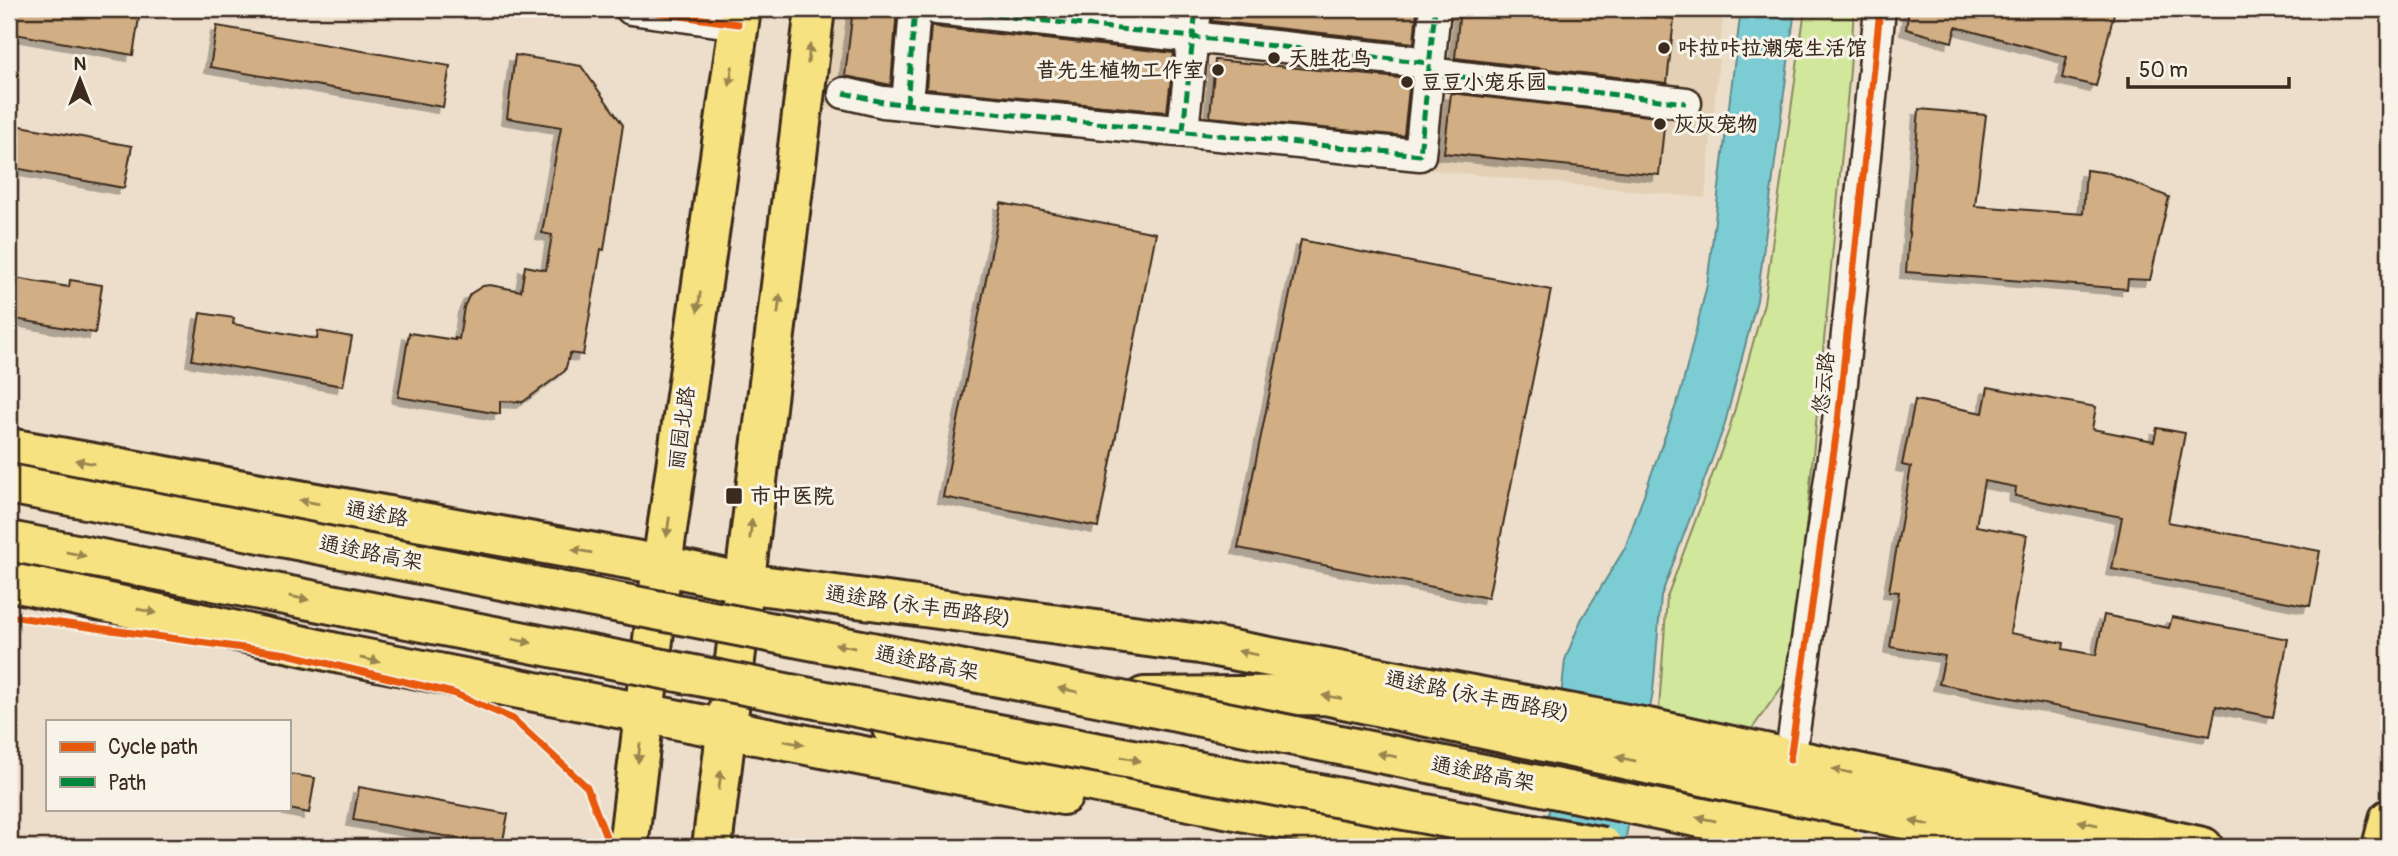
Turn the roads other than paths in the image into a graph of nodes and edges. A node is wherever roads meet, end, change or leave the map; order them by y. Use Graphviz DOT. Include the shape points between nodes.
graph roads {
  1 [pos="631,9"];
  2 [pos="815,9"];
  3 [pos="915,9"];
  4 [pos="937,9"];
  5 [pos="1435,9"];
  6 [pos="1880,9"];
  7 [pos="740,16"];
  8 [pos="1194,22"];
  9 [pos="1428,68"];
  10 [pos="844,93"];
  11 [pos="1686,103"];
  12 [pos="907,104"];
  13 [pos="1183,130"];
  14 [pos="9,448"];
  15 [pos="9,484"];
  16 [pos="9,541"];
  17 [pos="662,565"];
  18 [pos="9,581"];
  19 [pos="745,583"];
  20 [pos="776,691"];
  21 [pos="1107,698"];
  22 [pos="643,714"];
  23 [pos="727,730"];
  24 [pos="1790,760"];
  25 [pos="2389,819"];
  26 [pos="628,847"];
  27 [pos="712,847"];
  28 [pos="1331,847"];
  29 [pos="1426,847"];
  30 [pos="1603,847"];
  31 [pos="1845,847"];
  32 [pos="2060,847"];
  33 [pos="2203,847"];
  34 [pos="2382,847"];
  1 -- 7 [label="street"];
  19 -- 2 [label="main road, one-way"];
  3 -- 12 [label="street"];
  4 -- 8 [label="street"];
  5 -- 9 [label="street"];
  6 -- 24 [label="street, 悠云路" via="1838,422"];
  7 -- 17 [label="main road, 丽园北路, one-way"];
  8 -- 9 [label="street"];
  8 -- 13 [label="street"];
  9 -- 11 [label="street"];
  9 -- 13 [label="street" via="1420,155"];
  10 -- 12 [label="street"];
  12 -- 13 [label="street"];
  17 -- 14 [label="main road, 通途路, one-way"];
  21 -- 15 [label="main road, 通途路高架, one-way, bridge"];
  16 -- 20 [label="main road, one-way, bridge"];
  17 -- 19 [label="main road, 通途路"];
  17 -- 22 [label="main road, 丽园北路"];
  18 -- 22 [label="main road, one-way"];
  19 -- 23 [label="main road"];
  24 -- 19 [label="main road, 通途路 (永丰西路段), one-way" via="1648,728 1200,644"];
  20 -- 29 [label="main road, bridge" via="1020,768"];
  20 -- 30 [label="main road, one-way, bridge"];
  31 -- 21 [label="main road, 通途路高架, one-way, bridge"];
  32 -- 21 [label="main road, one-way, bridge" via="2011,842 1325,695"];
  22 -- 23 [label="main road"];
  22 -- 26 [label="main road, 丽园北路, one-way"];
  27 -- 23 [label="main road, one-way"];
  23 -- 28 [label="main road, one-way"];
  33 -- 24 [label="main road, 通途路 (永丰西路段), one-way"];
  25 -- 34 [label="main road"];
}
